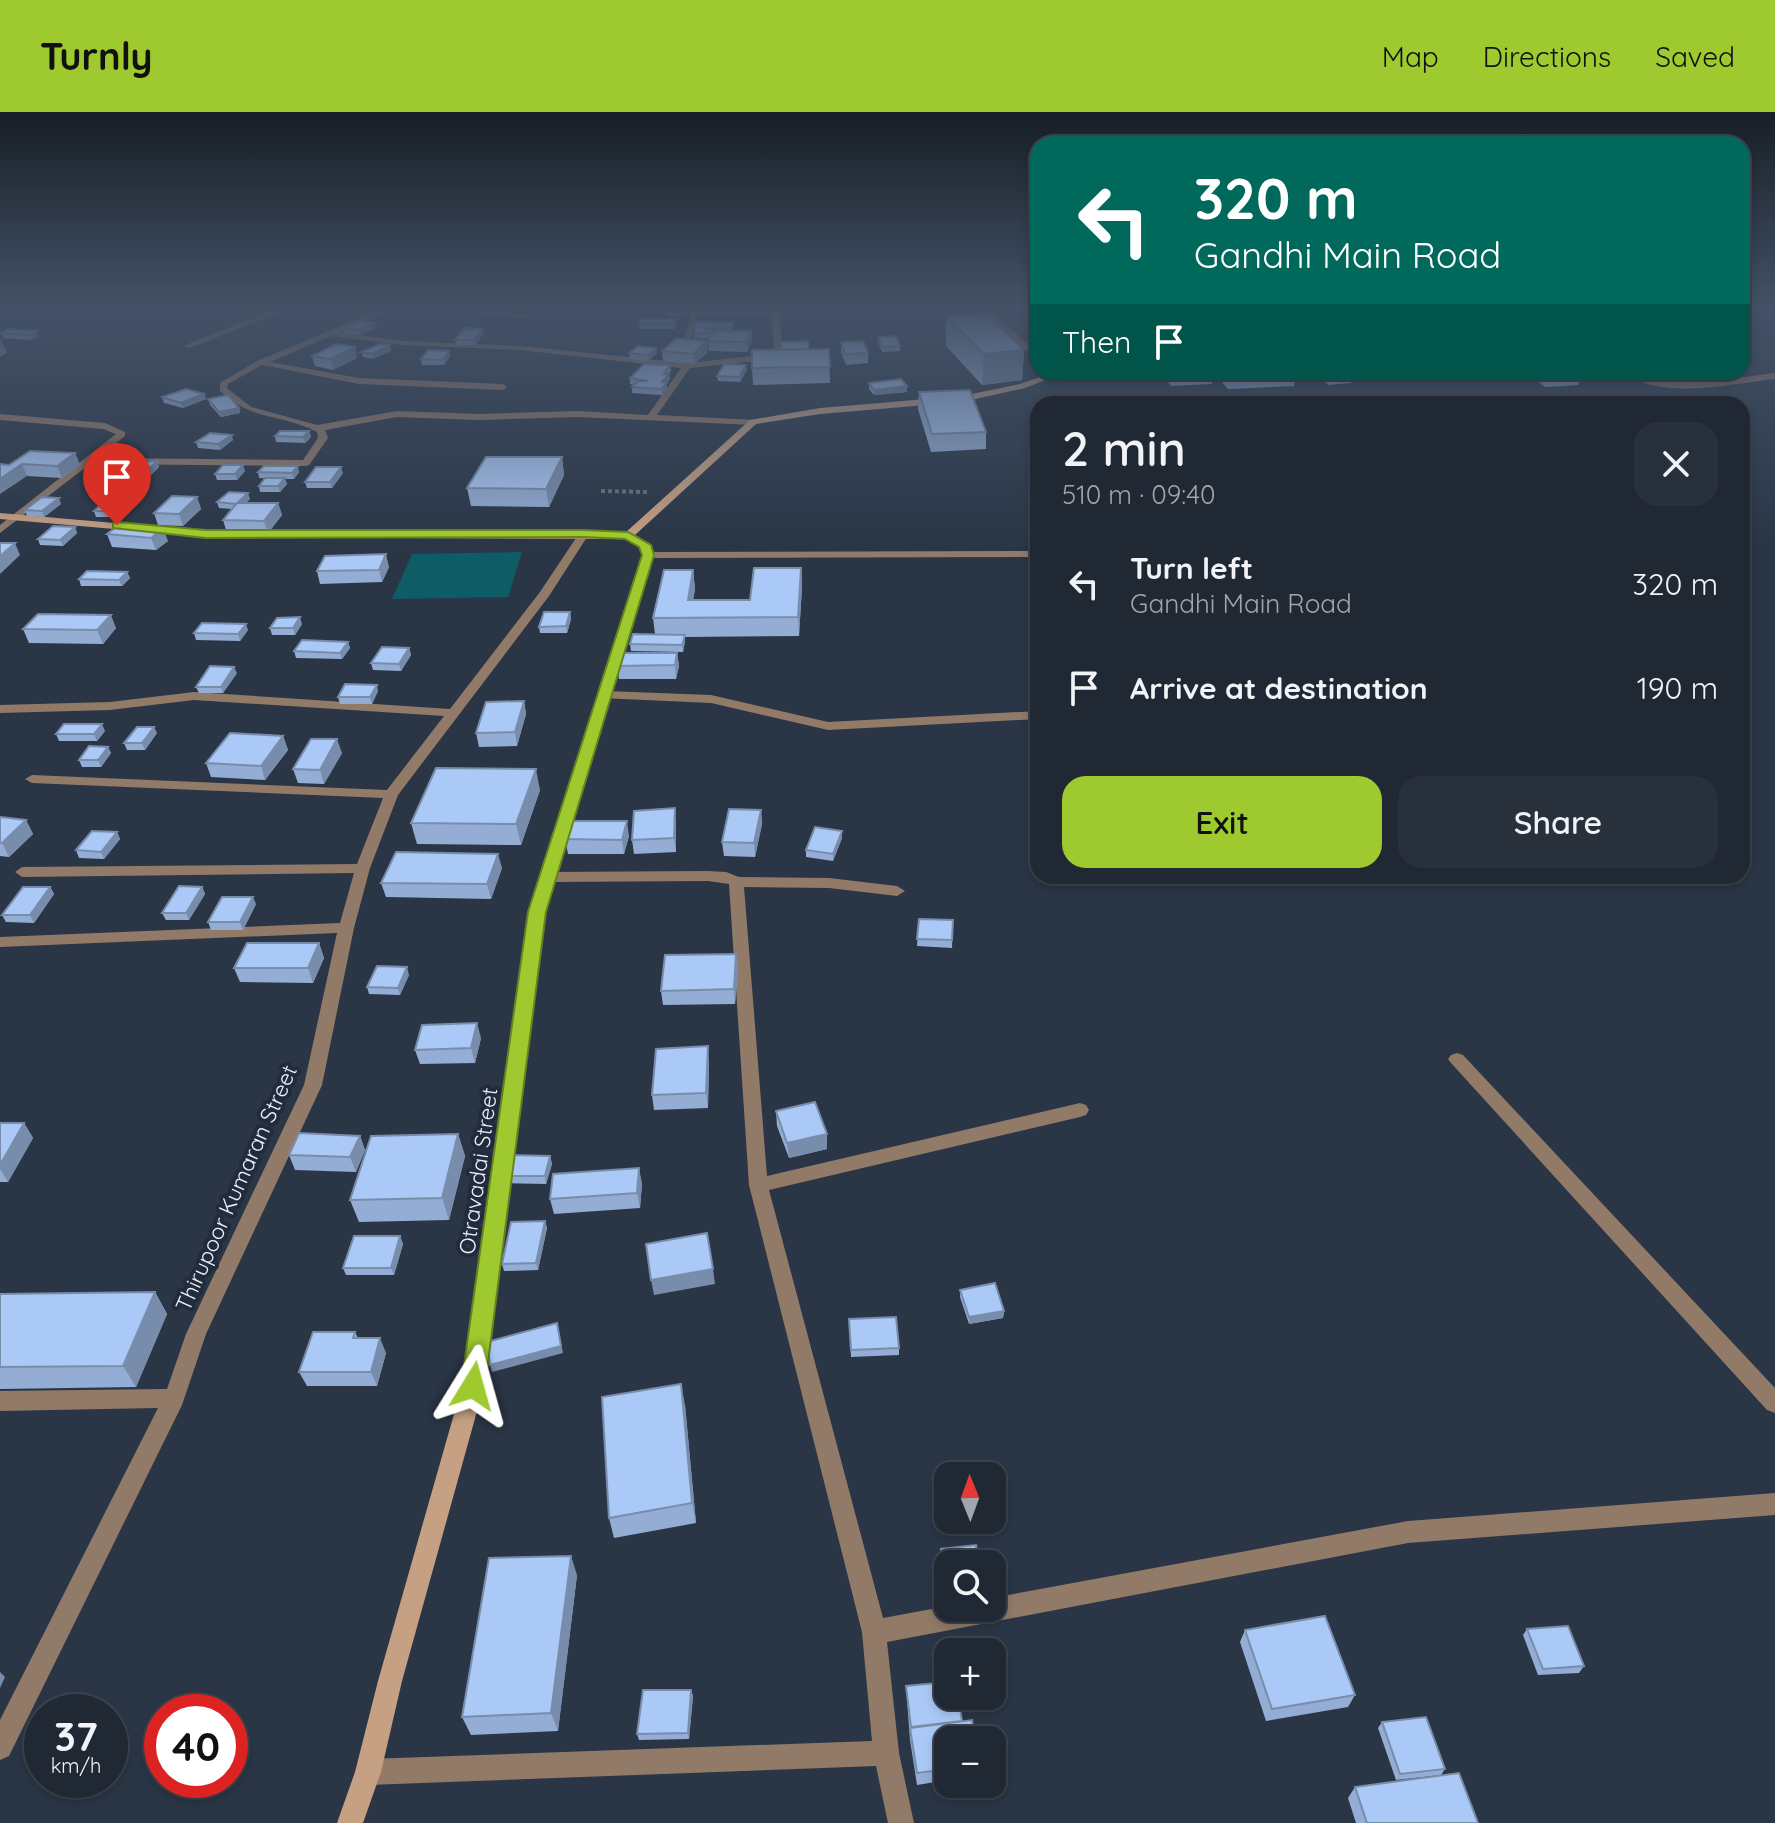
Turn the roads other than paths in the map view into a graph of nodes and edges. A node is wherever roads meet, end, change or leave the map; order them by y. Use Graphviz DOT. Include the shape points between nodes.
graph roads {
  1 [pos="223,387"];
  2 [pos="499,387"];
  3 [pos="503,387"];
  4 [pos="673,387"];
  5 [pos="1018,387"];
  6 [pos="0,417"];
  7 [pos="652,418"];
  8 [pos="753,422"];
  9 [pos="318,428"];
  10 [pos="89,461"];
  11 [pos="0,516"];
  12 [pos="16,517"];
  13 [pos="0,530"];
  14 [pos="584,534"];
  15 [pos="628,536"];
  16 [pos="1030,554"];
  17 [pos="648,555"];
  18 [pos="605,695"];
  19 [pos="0,709"];
  20 [pos="453,713"];
  21 [pos="1030,715"];
  22 [pos="32,779"];
  23 [pos="391,794"];
  24 [pos="363,868"];
  25 [pos="22,872"];
  26 [pos="548,877"];
  27 [pos="736,882"];
  28 [pos="897,891"];
  29 [pos="346,928"];
  30 [pos="0,942"];
  31 [pos="1457,1059"];
  32 [pos="1080,1110"];
  33 [pos="758,1185"];
  34 [pos="174,1398"];
  35 [pos="0,1401"];
  36 [pos="1775,1403"];
  37 [pos="1775,1504"];
  38 [pos="874,1632"];
  39 [pos="0,1747"];
  40 [pos="886,1753"];
  41 [pos="368,1772"];
  42 [pos="350,1823"];
  43 [pos="901,1823"];
  1 -- 9 [label="street" via="252,413"];
  2 -- 3 [label="street"];
  4 -- 7 [label="street"];
  5 -- 8 [label="street" via="962,399"];
  6 -- 10 [label="street" via="105,426 122,434"];
  7 -- 8 [label="street"];
  7 -- 9 [label="street" via="397,414"];
  8 -- 15 [label="street"];
  9 -- 10 [label="street" via="323,438 306,463"];
  10 -- 12 [label="street"];
  11 -- 12 [label="street"];
  12 -- 13 [label="street"];
  12 -- 14 [label="street" via="206,534"];
  14 -- 15 [label="street"];
  14 -- 20 [label="street, Thirupoor Kumaran Street"];
  15 -- 17 [label="street" via="645,545"];
  16 -- 17 [label="street"];
  17 -- 18 [label="street, Otravadai Street"];
  18 -- 21 [label="street" via="711,699 828,726"];
  18 -- 26 [label="street, Otravadai Street"];
  19 -- 20 [label="street" via="110,706 194,696"];
  20 -- 23 [label="street, Thirupoor Kumaran Street"];
  22 -- 23 [label="street"];
  23 -- 24 [label="street, Thirupoor Kumaran Street"];
  24 -- 25 [label="street"];
  24 -- 29 [label="street, Thirupoor Kumaran Street"];
  26 -- 27 [label="street" via="708,876"];
  26 -- 41 [label="street, Otravadai Street" via="537,912 473,1386"];
  27 -- 28 [label="street" via="829,883"];
  27 -- 33 [label="street"];
  29 -- 30 [label="street"];
  29 -- 34 [label="street, Thirupoor Kumaran Street" via="313,1085 196,1334"];
  31 -- 36 [label="street"];
  32 -- 33 [label="street"];
  33 -- 38 [label="street"];
  34 -- 35 [label="street"];
  34 -- 39 [label="street, Thirupoor Kumaran Street"];
  37 -- 38 [label="street" via="1408,1532"];
  38 -- 40 [label="street"];
  40 -- 41 [label="street"];
  40 -- 43 [label="street"];
  41 -- 42 [label="street, Otravadai Street"];
}
